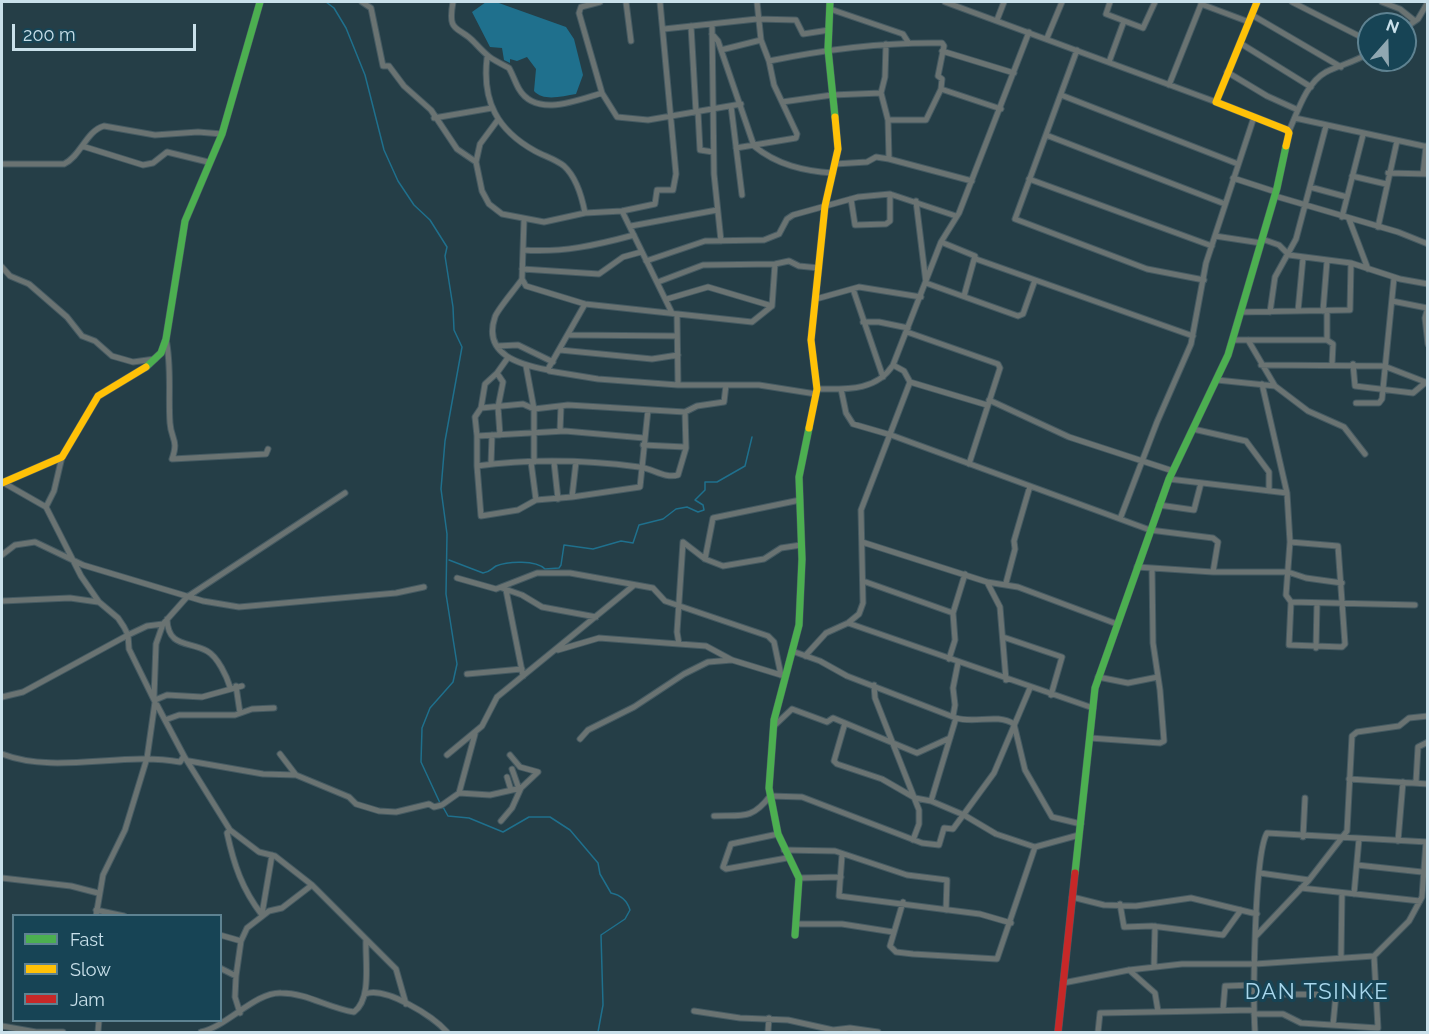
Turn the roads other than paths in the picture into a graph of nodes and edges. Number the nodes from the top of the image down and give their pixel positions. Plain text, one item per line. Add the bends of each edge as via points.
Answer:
1 (260, 2) edge
2 (362, 2) edge
3 (453, 2) edge
4 (600, 2) edge
5 (626, 2) edge
6 (660, 2) edge
7 (757, 2) edge
8 (945, 2) edge
9 (1004, 2) edge
10 (1062, 2) edge
11 (1110, 2) edge
12 (1155, 2) edge
13 (1257, 2) edge
14 (1292, 2) edge
15 (1382, 2) edge
16 (1428, 2) edge
17 (1201, 3) edge
18 (830, 5) edge
19 (1404, 12) edge
20 (1417, 18) edge
21 (757, 19) junction
22 (1251, 19) junction
23 (997, 20) junction
24 (1124, 21) junction
25 (712, 24) junction
26 (691, 26) junction
27 (664, 29) junction
28 (829, 30) junction
29 (1029, 32) junction
30 (712, 34) junction
31 (1357, 35) edge
32 (1047, 38) junction
33 (761, 40) junction
34 (631, 41) dead end
35 (908, 42) junction
36 (1240, 43) junction
37 (886, 44) junction
38 (828, 49) junction
39 (721, 50) junction
40 (1077, 50) junction
41 (942, 51) junction
42 (487, 58) junction
43 (1357, 59) edge
44 (769, 61) junction
45 (1110, 62) junction
46 (1341, 67) junction
47 (1227, 72) junction
48 (1014, 73) junction
49 (1169, 85) junction
50 (1311, 87) junction
51 (941, 89) junction
52 (602, 93) junction
53 (881, 93) junction
54 (832, 95) junction
55 (1061, 95) junction
56 (782, 102) junction
57 (1216, 102) junction
58 (741, 104) junction
59 (731, 106) junction
60 (492, 108) junction
61 (1001, 109) junction
62 (711, 110) junction
63 (1298, 110) junction
64 (697, 112) junction
65 (670, 116) junction
66 (1254, 117) junction
67 (434, 118) junction
68 (1295, 118) junction
69 (888, 120) junction
70 (497, 121) junction
71 (1326, 126) junction
72 (1289, 131) junction
73 (222, 134) junction
74 (1046, 135) junction
75 (1363, 135) junction
76 (1397, 141) junction
77 (82, 146) junction
78 (754, 146) junction
79 (1427, 147) edge
80 (736, 148) junction
81 (713, 152) junction
82 (889, 159) junction
83 (208, 162) junction
84 (476, 162) junction
85 (2, 164) edge
86 (835, 164) junction
87 (1238, 164) junction
88 (833, 173) junction
89 (1388, 173) junction
90 (1425, 174) edge
91 (1352, 177) junction
92 (1233, 178) junction
93 (1029, 179) junction
94 (972, 181) junction
95 (1386, 184) junction
96 (1310, 187) junction
97 (890, 194) junction
98 (1275, 194) junction
99 (742, 195) dead end
100 (1347, 197) junction
101 (851, 199) junction
102 (916, 201) junction
103 (1225, 204) junction
104 (1305, 204) junction
105 (825, 206) junction
106 (717, 210) junction
107 (622, 211) junction
108 (585, 213) junction
109 (956, 216) junction
110 (1342, 217) junction
111 (1349, 219) junction
112 (524, 220) junction
113 (631, 226) junction
114 (1378, 227) junction
115 (634, 235) junction
116 (1215, 236) junction
117 (721, 241) junction
118 (1261, 241) junction
119 (941, 242) junction
120 (1428, 244) edge
121 (1212, 246) junction
122 (523, 250) junction
123 (641, 252) junction
124 (1289, 255) junction
125 (1303, 258) junction
126 (976, 259) junction
127 (646, 261) junction
128 (1327, 261) junction
129 (1351, 263) junction
130 (775, 264) junction
131 (2, 267) edge
132 (819, 268) junction
133 (522, 269) junction
134 (1368, 269) junction
135 (1428, 275) edge
136 (1394, 278) junction
137 (522, 279) junction
138 (1035, 280) junction
139 (1204, 280) junction
140 (658, 282) junction
141 (926, 283) junction
142 (1426, 284) edge
143 (854, 289) junction
144 (964, 296) junction
145 (921, 297) junction
146 (667, 299) junction
147 (816, 299) junction
148 (1392, 301) junction
149 (585, 304) junction
150 (772, 306) junction
151 (1427, 307) edge
152 (1298, 311) junction
153 (1325, 311) junction
154 (1242, 312) junction
155 (1270, 312) junction
156 (674, 313) junction
157 (863, 322) junction
158 (907, 330) junction
159 (570, 335) junction
160 (677, 336) junction
161 (1193, 336) junction
162 (166, 339) junction
163 (1233, 340) junction
164 (1248, 340) junction
165 (1327, 340) junction
166 (1428, 344) edge
167 (497, 346) junction
168 (560, 350) junction
169 (678, 355) junction
170 (157, 359) junction
171 (507, 359) junction
172 (553, 362) junction
173 (1353, 364) junction
174 (893, 365) junction
175 (1262, 365) junction
176 (1332, 365) junction
177 (526, 366) junction
178 (1384, 366) junction
179 (548, 370) junction
180 (497, 373) junction
181 (883, 377) junction
182 (1217, 380) junction
183 (910, 382) junction
184 (1426, 383) edge
185 (1262, 384) junction
186 (678, 385) junction
187 (726, 385) junction
188 (1275, 386) junction
189 (1382, 387) junction
190 (841, 389) junction
191 (817, 391) junction
192 (988, 402) junction
193 (1356, 403) dead end
194 (561, 406) junction
195 (498, 407) junction
196 (482, 408) junction
197 (534, 409) junction
198 (648, 411) junction
199 (685, 412) junction
200 (1193, 429) junction
201 (561, 431) junction
202 (533, 432) junction
203 (492, 435) junction
204 (500, 435) junction
205 (891, 435) junction
206 (477, 436) junction
207 (644, 442) junction
208 (685, 447) junction
209 (268, 449) dead end
210 (1365, 454) dead end
211 (62, 457) junction
212 (1143, 460) junction
213 (532, 462) junction
214 (554, 462) junction
215 (576, 462) junction
216 (491, 464) junction
217 (969, 464) junction
218 (477, 466) junction
219 (641, 467) junction
220 (1173, 471) junction
221 (1169, 479) junction
222 (3, 483) edge
223 (1201, 483) junction
224 (1030, 486) junction
225 (1269, 491) junction
226 (345, 493) dead end
227 (1287, 493) junction
228 (572, 497) junction
229 (558, 499) junction
230 (536, 500) junction
231 (800, 500) junction
232 (1159, 505) junction
233 (46, 507) junction
234 (1120, 519) junction
235 (1150, 530) junction
236 (862, 542) junction
237 (1290, 542) junction
238 (801, 545) junction
239 (2, 555) edge
240 (705, 559) junction
241 (72, 560) junction
242 (1137, 567) junction
243 (1152, 568) junction
244 (1213, 572) junction
245 (1288, 572) junction
246 (965, 574) junction
247 (457, 578) dead end
248 (863, 580) junction
249 (987, 582) junction
250 (1006, 583) junction
251 (1342, 583) junction
252 (633, 586) junction
253 (424, 587) dead end
254 (504, 589) junction
255 (187, 597) junction
256 (2, 601) edge
257 (99, 602) junction
258 (1291, 602) junction
259 (1317, 603) junction
260 (1343, 603) junction
261 (678, 605) junction
262 (1415, 605) dead end
263 (953, 613) junction
264 (596, 617) junction
265 (165, 622) junction
266 (848, 623) junction
267 (1117, 624) junction
268 (128, 635) junction
269 (1002, 638) junction
270 (679, 644) junction
271 (1316, 648) junction
272 (554, 651) junction
273 (792, 651) junction
274 (805, 656) junction
275 (949, 659) junction
276 (732, 660) junction
277 (958, 663) junction
278 (522, 669) junction
279 (467, 674) dead end
280 (523, 676) junction
281 (783, 676) junction
282 (1098, 677) junction
283 (1158, 677) junction
284 (1006, 680) junction
285 (874, 685) junction
286 (236, 686) junction
287 (1030, 688) junction
288 (1051, 695) junction
289 (2, 696) edge
290 (155, 700) junction
291 (274, 708) dead end
292 (1093, 708) junction
293 (240, 713) junction
294 (1428, 716) edge
295 (954, 717) junction
296 (165, 720) junction
297 (845, 723) junction
298 (1014, 724) junction
299 (774, 726) junction
300 (476, 732) junction
301 (950, 738) junction
302 (1090, 738) junction
303 (580, 739) dead end
304 (1428, 742) edge
305 (894, 744) junction
306 (2, 754) edge
307 (280, 754) dead end
308 (510, 754) dead end
309 (447, 755) dead end
310 (184, 756) junction
311 (147, 758) junction
312 (189, 761) junction
313 (512, 769) dead end
314 (296, 775) junction
315 (507, 777) dead end
316 (1349, 779) junction
317 (1403, 782) junction
318 (1416, 782) junction
319 (1428, 784) edge
320 (520, 788) junction
321 (511, 790) junction
322 (459, 793) junction
323 (770, 796) junction
324 (915, 798) junction
325 (1305, 798) dead end
326 (931, 801) junction
327 (964, 815) junction
328 (714, 816) dead end
329 (501, 820) dead end
330 (1081, 824) junction
331 (230, 831) junction
332 (778, 834) junction
333 (1079, 835) junction
334 (1303, 837) junction
335 (1342, 839) junction
336 (1359, 839) junction
337 (913, 840) junction
338 (1398, 841) junction
339 (1427, 842) edge
340 (1035, 847) junction
341 (786, 854) junction
342 (272, 855) junction
343 (842, 855) junction
344 (1357, 865) junction
345 (2, 870) edge
346 (1422, 872) junction
347 (1260, 873) junction
348 (841, 877) junction
349 (3, 878) edge
350 (799, 878) junction
351 (1309, 880) junction
352 (312, 885) junction
353 (1426, 887) edge
354 (1301, 888) junction
355 (98, 893) junction
356 (1342, 893) junction
357 (1354, 894) junction
358 (1073, 895) junction
359 (1420, 901) junction
360 (903, 902) junction
361 (1120, 904) junction
362 (946, 910) junction
363 (1241, 910) junction
364 (96, 913) edge
365 (1257, 914) junction
366 (262, 915) junction
367 (1011, 923) junction
368 (796, 924) junction
369 (1155, 926) junction
370 (893, 932) junction
371 (795, 935) dead end
372 (222, 936) edge
373 (1256, 936) junction
374 (366, 940) junction
375 (241, 941) junction
376 (1374, 956) junction
377 (1341, 957) junction
378 (1255, 964) junction
379 (1154, 967) junction
380 (222, 969) edge
381 (1130, 970) junction
382 (236, 976) junction
383 (1063, 983) junction
384 (1254, 985) junction
385 (365, 992) junction
386 (1253, 994) junction
387 (1336, 994) junction
388 (1377, 995) junction
389 (406, 1004) junction
390 (1223, 1010) junction
391 (694, 1011) dead end
392 (1158, 1011) junction
393 (1254, 1012) junction
394 (240, 1013) junction
395 (769, 1018) junction
396 (222, 1022) edge
397 (222, 1022) edge
398 (1333, 1025) junction
399 (2, 1026) edge
400 (1356, 1030) edge
401 (828, 1031) edge
402 (63, 1032) edge
403 (201, 1032) edge
404 (447, 1032) edge
405 (768, 1032) edge
406 (878, 1032) edge
407 (1058, 1032) edge
408 (1098, 1032) edge
409 (1256, 1032) edge

1 - 73 street
2 - 67 street via 371,8 383,66 390,66
3 - 42 street via 453,24
4 - 52 street via 581,7 579,13
5 - 34 street
6 - 27 street
7 - 21 street
8 - 23 street
9 - 23 street
10 - 32 street
11 - 24 street via 1106,14
12 - 24 street via 1144,28
13 - 22 street
14 - 31 street
15 - 19 street
16 - 20 street
17 - 22 street
17 - 49 street
18 - 28 street
18 - 35 street via 903,34
21 - 25 street
21 - 28 street via 796,21 802,34
21 - 33 street
22 - 36 street
22 - 46 street
23 - 29 street
24 - 45 street
25 - 26 street
25 - 30 street
26 - 27 street
26 - 64 street
27 - 65 street
28 - 38 street
29 - 32 street
29 - 48 street
30 - 39 street
30 - 62 street
32 - 40 street
33 - 39 street
33 - 44 street
35 - 37 street
35 - 41 street via 942,43
36 - 47 street
36 - 50 street
37 - 38 street
37 - 53 street
38 - 44 street
38 - 54 street
39 - 58 street
40 - 45 street
40 - 55 street
41 - 48 street
41 - 51 street via 938,76 942,79
42 - 52 street via 509,68 519,91 541,105
42 - 60 street via 486,79
43 - 46 street
44 - 56 street
45 - 49 street
46 - 50 street via 1327,72
47 - 57 street
47 - 63 street
48 - 61 street
49 - 57 street
50 - 63 street
51 - 61 street
51 - 69 street via 926,120
52 - 65 street via 617,117 642,120
53 - 54 street
53 - 69 street
54 - 56 street
54 - 86 street via 838,149
55 - 74 street
55 - 87 street
56 - 78 street via 797,136
57 - 66 street
58 - 59 street
58 - 78 street
59 - 62 street
59 - 80 street
60 - 67 street
60 - 70 street
61 - 94 street
62 - 64 street
62 - 81 street
63 - 68 street
64 - 65 street
64 - 81 street via 700,150
65 - 107 street via 676,174 673,190 657,190 654,204
66 - 72 street
66 - 87 street
67 - 84 street via 457,149
68 - 71 street
68 - 72 street
69 - 82 street
70 - 84 street via 480,144
70 - 108 street via 527,147 565,167 580,191
71 - 75 street
71 - 96 street
72 - 98 street
73 - 77 street via 155,135 104,126
73 - 83 street
74 - 93 street
74 - 103 street
75 - 76 street
75 - 91 street
76 - 79 street
76 - 89 street
77 - 83 street via 143,165 153,163 167,152
77 - 85 street via 64,164
78 - 80 street
78 - 88 street via 781,162
79 - 90 street
80 - 99 street
81 - 106 street
82 - 86 street via 876,157 867,162
82 - 94 street
83 - 162 street via 185,221
84 - 112 street via 477,176 489,204 502,214
86 - 88 street
87 - 92 street
88 - 105 street
89 - 90 street
89 - 95 street
91 - 95 street
91 - 100 street
92 - 98 street
92 - 103 street
93 - 121 street
93 - 139 street via 1014,216 1017,221 1147,269
94 - 109 street
95 - 114 street
96 - 100 street
96 - 104 street
97 - 101 street
97 - 101 street via 890,221 886,224 855,225
97 - 102 street
98 - 104 street
98 - 118 street
100 - 110 street
101 - 105 street
102 - 109 street
102 - 141 street
103 - 116 street
104 - 110 street
104 - 124 street
105 - 117 street via 786,219 775,237
105 - 132 street
106 - 113 street
106 - 117 street
107 - 108 street
107 - 113 street
108 - 112 street via 544,222
109 - 119 street
110 - 111 street
111 - 114 street
111 - 134 street
112 - 122 street
113 - 115 street
114 - 120 street
115 - 122 street via 561,250
115 - 123 street
116 - 118 street
116 - 121 street
117 - 127 street via 705,241
118 - 124 street via 1278,245
118 - 154 street
119 - 126 street via 972,253
119 - 141 street
121 - 139 street
122 - 133 street
123 - 127 street
123 - 133 street via 623,257 599,274
124 - 125 street
124 - 155 street via 1275,277
125 - 128 street
125 - 152 street
126 - 138 street
126 - 144 street
127 - 140 street
128 - 129 street
128 - 153 street
129 - 134 street
129 - 153 street via 1351,308
130 - 132 street via 789,261
130 - 140 street via 703,265
130 - 150 street
131 - 170 street via 10,276 29,284 67,316 82,336 95,341 112,356 133,362
132 - 147 street
133 - 137 street
134 - 136 street
135 - 142 street
136 - 142 street
136 - 148 street
137 - 149 street via 534,290
137 - 167 street via 495,316
138 - 144 street via 1023,314 1018,316
138 - 161 street
139 - 161 street
140 - 146 street
141 - 144 street
141 - 145 street
143 - 145 street via 868,287
143 - 147 street
143 - 157 street
145 - 158 street
146 - 150 street via 708,287
146 - 156 street
147 - 191 street via 811,340
148 - 151 street
148 - 178 street
149 - 156 street
149 - 159 street
150 - 156 street via 752,322
151 - 166 street
152 - 153 street
152 - 155 street
153 - 165 street
154 - 155 street
154 - 163 street
156 - 160 street
157 - 158 street
157 - 181 street
158 - 174 street
158 - 192 street via 998,364 1000,372
159 - 160 street
159 - 168 street
160 - 169 street
161 - 212 street
162 - 170 street
162 - 209 street via 171,361 170,426 176,439 172,459 266,454
163 - 164 street
163 - 182 street
164 - 165 street
164 - 175 street
165 - 176 street via 1333,344
167 - 171 street
167 - 172 street via 518,345
168 - 169 street via 652,359
168 - 172 street
169 - 186 street
170 - 211 street via 98,396
171 - 177 street
171 - 180 street
172 - 179 street
173 - 176 street
173 - 178 street
173 - 189 street via 1354,385
174 - 181 street
174 - 183 street via 904,371
175 - 176 street
175 - 188 street
177 - 179 street
177 - 197 street
178 - 184 street
178 - 189 street
179 - 186 street via 598,379
180 - 195 street via 502,381
180 - 196 street via 485,384
181 - 190 street via 857,389
182 - 185 street
182 - 200 street
183 - 192 street
183 - 205 street
184 - 189 street via 1413,393
185 - 188 street
185 - 227 street
186 - 187 street
187 - 191 street
187 - 199 street via 724,402
188 - 210 street via 1308,411 1344,427
189 - 193 street via 1379,403
190 - 191 street
190 - 205 street via 849,421
191 - 231 street via 800,470
192 - 212 street via 1069,437
192 - 217 street
194 - 197 street
194 - 198 street
194 - 201 street
195 - 196 street
195 - 197 street via 523,404
195 - 204 street
196 - 206 street via 475,417
197 - 202 street
198 - 199 street
198 - 207 street
199 - 208 street
200 - 220 street
200 - 225 street via 1246,441 1269,472
201 - 202 street
201 - 207 street
202 - 204 street
202 - 213 street
203 - 204 street
203 - 206 street
203 - 216 street
205 - 217 street
205 - 236 street via 861,510
206 - 218 street
207 - 208 street
207 - 219 street
208 - 219 street via 678,475
211 - 222 street
211 - 233 street
212 - 220 street
212 - 234 street
213 - 214 street
213 - 216 street
213 - 230 street
214 - 215 street
214 - 229 street
215 - 219 street
215 - 228 street
216 - 218 street
217 - 224 street
218 - 230 street via 481,516 518,510
219 - 228 street via 640,487
220 - 221 street
221 - 223 street
221 - 232 street
222 - 233 street
223 - 225 street
223 - 232 street via 1194,510
224 - 234 street
224 - 250 street
225 - 227 street
226 - 255 street
227 - 237 street
228 - 229 street
229 - 230 street
231 - 238 street
231 - 240 street via 713,518
232 - 235 street
233 - 241 street
234 - 235 street
235 - 242 street
235 - 244 street via 1216,540
236 - 246 street
236 - 248 street
237 - 245 street
237 - 251 street via 1336,545
238 - 240 street via 781,548 764,559 727,565
238 - 273 street via 799,625
239 - 241 street via 15,544 35,542
240 - 261 street via 682,543
241 - 255 street
241 - 257 street
242 - 243 street
242 - 267 street
243 - 244 street
243 - 283 street via 1153,643
244 - 245 street
245 - 251 street
245 - 258 street via 1286,595
246 - 249 street
246 - 263 street
247 - 254 street
248 - 263 street
248 - 266 street via 863,603 859,614
249 - 250 street
249 - 269 street via 1000,607
250 - 267 street
251 - 260 street
252 - 254 street via 545,571
252 - 261 street via 658,590 665,601
252 - 264 street
253 - 255 street via 239,607
254 - 264 street via 542,607
254 - 278 street
255 - 265 street
256 - 257 street via 70,598
257 - 268 street via 118,618
258 - 259 street
258 - 271 street via 1289,645
259 - 260 street
259 - 271 street
260 - 262 street
260 - 271 street via 1345,644 1339,648
261 - 270 street
261 - 281 street via 768,636 774,642
263 - 275 street via 955,640
264 - 272 street
265 - 268 street
265 - 286 street via 174,638 186,646 210,652
265 - 290 street via 156,644
266 - 274 street via 826,633
266 - 275 street
267 - 282 street
268 - 289 street via 38,685
268 - 290 street via 129,649
269 - 284 street
269 - 288 street via 1062,657
270 - 272 street via 599,638
270 - 276 street via 706,646
272 - 280 street
273 - 274 street
273 - 281 street
274 - 285 street
275 - 277 street
276 - 281 street
276 - 303 street via 708,662 684,674 588,730
277 - 284 street
277 - 295 street via 953,688
278 - 279 street
278 - 280 street
280 - 300 street via 497,697 485,723
281 - 299 street
282 - 283 street via 1128,683
282 - 292 street
283 - 302 street via 1162,743
284 - 287 street
285 - 295 street
285 - 305 street via 875,698
286 - 290 street via 202,697 167,695
286 - 293 street
287 - 288 street
287 - 298 street
288 - 292 street
290 - 296 street
290 - 311 street
291 - 293 street
292 - 302 street
293 - 296 street via 197,714
294 - 316 street via 1409,718 1399,726 1357,732 1350,740
295 - 298 street via 973,721 1000,717
295 - 301 street
296 - 310 street
297 - 299 street via 833,718 827,722 792,709
297 - 305 street
297 - 324 street via 835,763 882,779
298 - 327 street via 994,773
298 - 330 street via 1024,770 1052,817
299 - 323 street
300 - 309 street
300 - 322 street
301 - 305 street via 921,753
301 - 326 street
302 - 330 street
304 - 318 street via 1418,747
305 - 324 street
306 - 311 street via 19,760 64,762
307 - 314 street
308 - 320 street via 520,767 538,772
310 - 311 street via 180,762
310 - 312 street
311 - 355 street via 125,830 110,857
312 - 314 street via 264,774
312 - 331 street
313 - 320 street
314 - 322 street via 379,811 396,812 429,804 434,807
315 - 321 street
316 - 317 street
316 - 335 street via 1348,826
317 - 318 street
317 - 338 street
318 - 319 street
320 - 321 street
320 - 329 street via 512,808
321 - 322 street via 490,795
323 - 328 street via 751,815
323 - 332 street
323 - 337 street via 802,797
324 - 326 street
324 - 337 street via 920,818
325 - 334 street
326 - 327 street
327 - 337 street via 953,829 944,828 939,845
327 - 340 street via 996,834
330 - 333 street
331 - 342 street via 259,852
331 - 366 street via 227,833 236,870 248,897
332 - 341 street
332 - 341 street via 731,844 723,867
333 - 340 street
333 - 358 street
334 - 335 street
334 - 347 street via 1267,833
335 - 336 street
335 - 351 street
336 - 338 street
336 - 344 street
338 - 339 street
339 - 346 street
340 - 367 street
341 - 343 street via 835,851
341 - 350 street
342 - 352 street
342 - 366 street
343 - 348 street
343 - 362 street via 907,875 948,880
344 - 346 street
344 - 357 street
345 - 349 street
346 - 353 street
347 - 351 street
347 - 365 street
348 - 350 street
348 - 360 street via 839,896
349 - 355 street
350 - 368 street
351 - 354 street
352 - 366 street via 282,908
352 - 374 street
353 - 359 street
354 - 356 street
354 - 373 street
355 - 364 street
356 - 357 street
356 - 377 street
357 - 359 street
358 - 361 street via 1104,905
358 - 383 street
359 - 376 street via 1409,921
360 - 362 street
360 - 370 street
361 - 363 street via 1148,905 1191,898
361 - 369 street via 1124,927
362 - 367 street
363 - 365 street
363 - 369 street via 1223,935
365 - 373 street
366 - 375 street via 247,928
367 - 370 street via 999,957 993,961 896,952 890,946
368 - 370 street via 842,924
368 - 371 street
369 - 379 street
372 - 375 street
373 - 378 street
374 - 385 street
374 - 389 street via 396,969
375 - 382 street
376 - 377 street
376 - 388 street
377 - 378 street
378 - 379 street
378 - 384 street
379 - 381 street
380 - 382 street
381 - 383 street
381 - 392 street via 1155,993
382 - 394 street via 235,997
383 - 407 street
384 - 386 street
384 - 390 street via 1225,986
385 - 389 street via 384,993
385 - 394 street via 354,1012 315,998 279,992 262,997
386 - 387 street
386 - 393 street
387 - 388 street
387 - 398 street
388 - 400 street via 1378,1028
389 - 404 street
390 - 392 street
390 - 393 street
391 - 395 street
392 - 408 street via 1101,1013
393 - 398 street via 1283,1014 1301,1023
393 - 409 street
394 - 396 street
395 - 401 street via 797,1021
395 - 405 street
397 - 403 street
398 - 400 street
399 - 402 street
401 - 406 street

